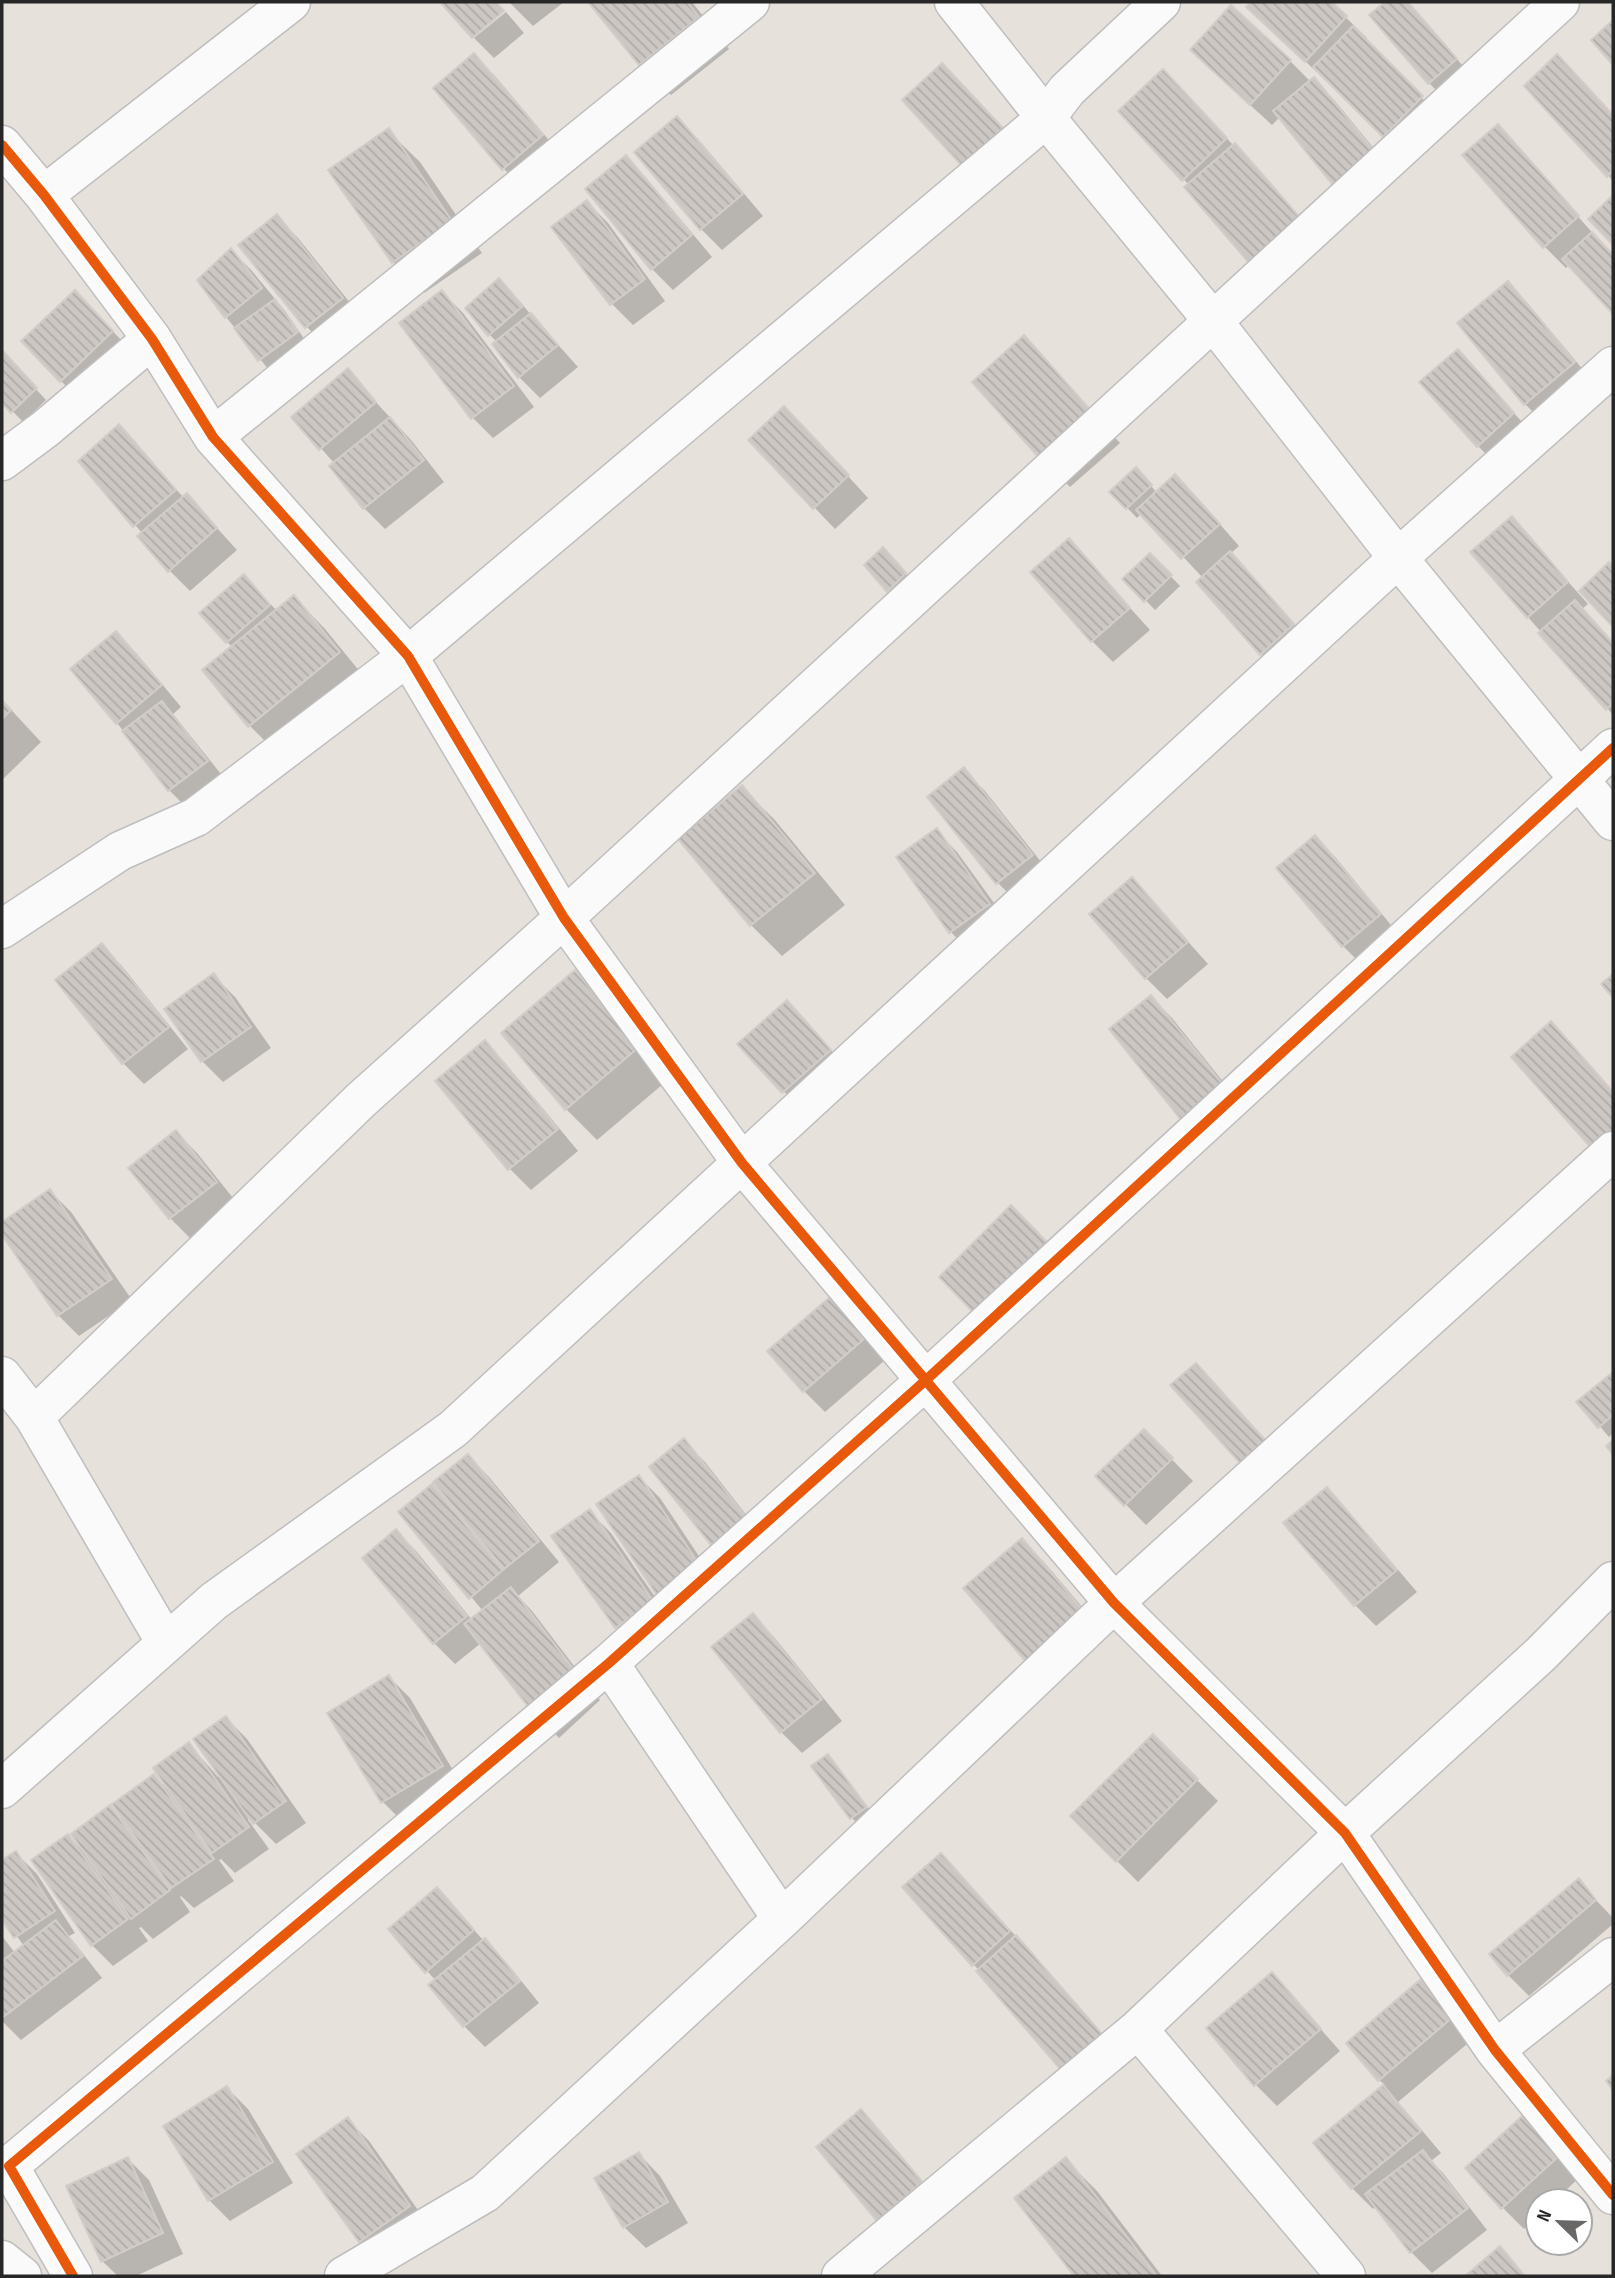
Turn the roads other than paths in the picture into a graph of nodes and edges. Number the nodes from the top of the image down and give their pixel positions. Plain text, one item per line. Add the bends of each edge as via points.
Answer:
1 (291, 2) edge
2 (750, 2) edge
3 (954, 2) edge
4 (1161, 2) edge
5 (1560, 2) edge
6 (1046, 118) junction
7 (2, 145) edge
8 (44, 195) junction
9 (1213, 321) junction
10 (152, 339) junction
11 (1613, 366) edge
12 (213, 438) junction
13 (2, 461) edge
14 (1398, 558) junction
15 (408, 656) junction
16 (1613, 748) edge
17 (1581, 780) junction
18 (1613, 821) edge
19 (564, 918) junction
20 (2, 929) edge
21 (1613, 1151) edge
22 (742, 1163) junction
23 (2, 1376) edge
24 (926, 1381) junction
25 (34, 1416) junction
26 (1613, 1581) edge
27 (1114, 1604) junction
28 (166, 1643) junction
29 (608, 1662) junction
30 (2, 1789) edge
31 (1345, 1833) junction
32 (782, 1919) junction
33 (1613, 1957) edge
34 (1138, 2029) junction
35 (1495, 2050) junction
36 (5, 2161) edge
37 (1613, 2195) edge
38 (2, 2260) edge
39 (877, 2263) edge
40 (61, 2272) edge
41 (22, 2276) edge
42 (344, 2276) edge
43 (841, 2276) edge
44 (1346, 2276) edge

1 - 8 street
2 - 12 street
3 - 6 street
4 - 6 street via 1067,90
5 - 9 street
6 - 9 street
6 - 15 street
7 - 8 street
8 - 10 street
9 - 14 street
9 - 19 street
10 - 12 street
10 - 13 street
11 - 14 street
12 - 15 street
14 - 17 street
14 - 22 street
15 - 19 street
15 - 20 street via 196,817 120,852
16 - 17 street
17 - 18 street
17 - 24 street
19 - 22 street
19 - 25 street via 361,1100
21 - 27 street
22 - 24 street
22 - 28 street via 453,1429 214,1601
23 - 25 street
24 - 27 street
24 - 29 street
25 - 28 street
26 - 31 street via 1541,1654
27 - 31 street
27 - 32 street
28 - 30 street
29 - 32 street
29 - 36 street
31 - 34 street
31 - 35 street
32 - 42 street via 485,2193
33 - 35 street
34 - 39 street
34 - 44 street
35 - 37 street
36 - 40 street
38 - 41 street
39 - 43 street

